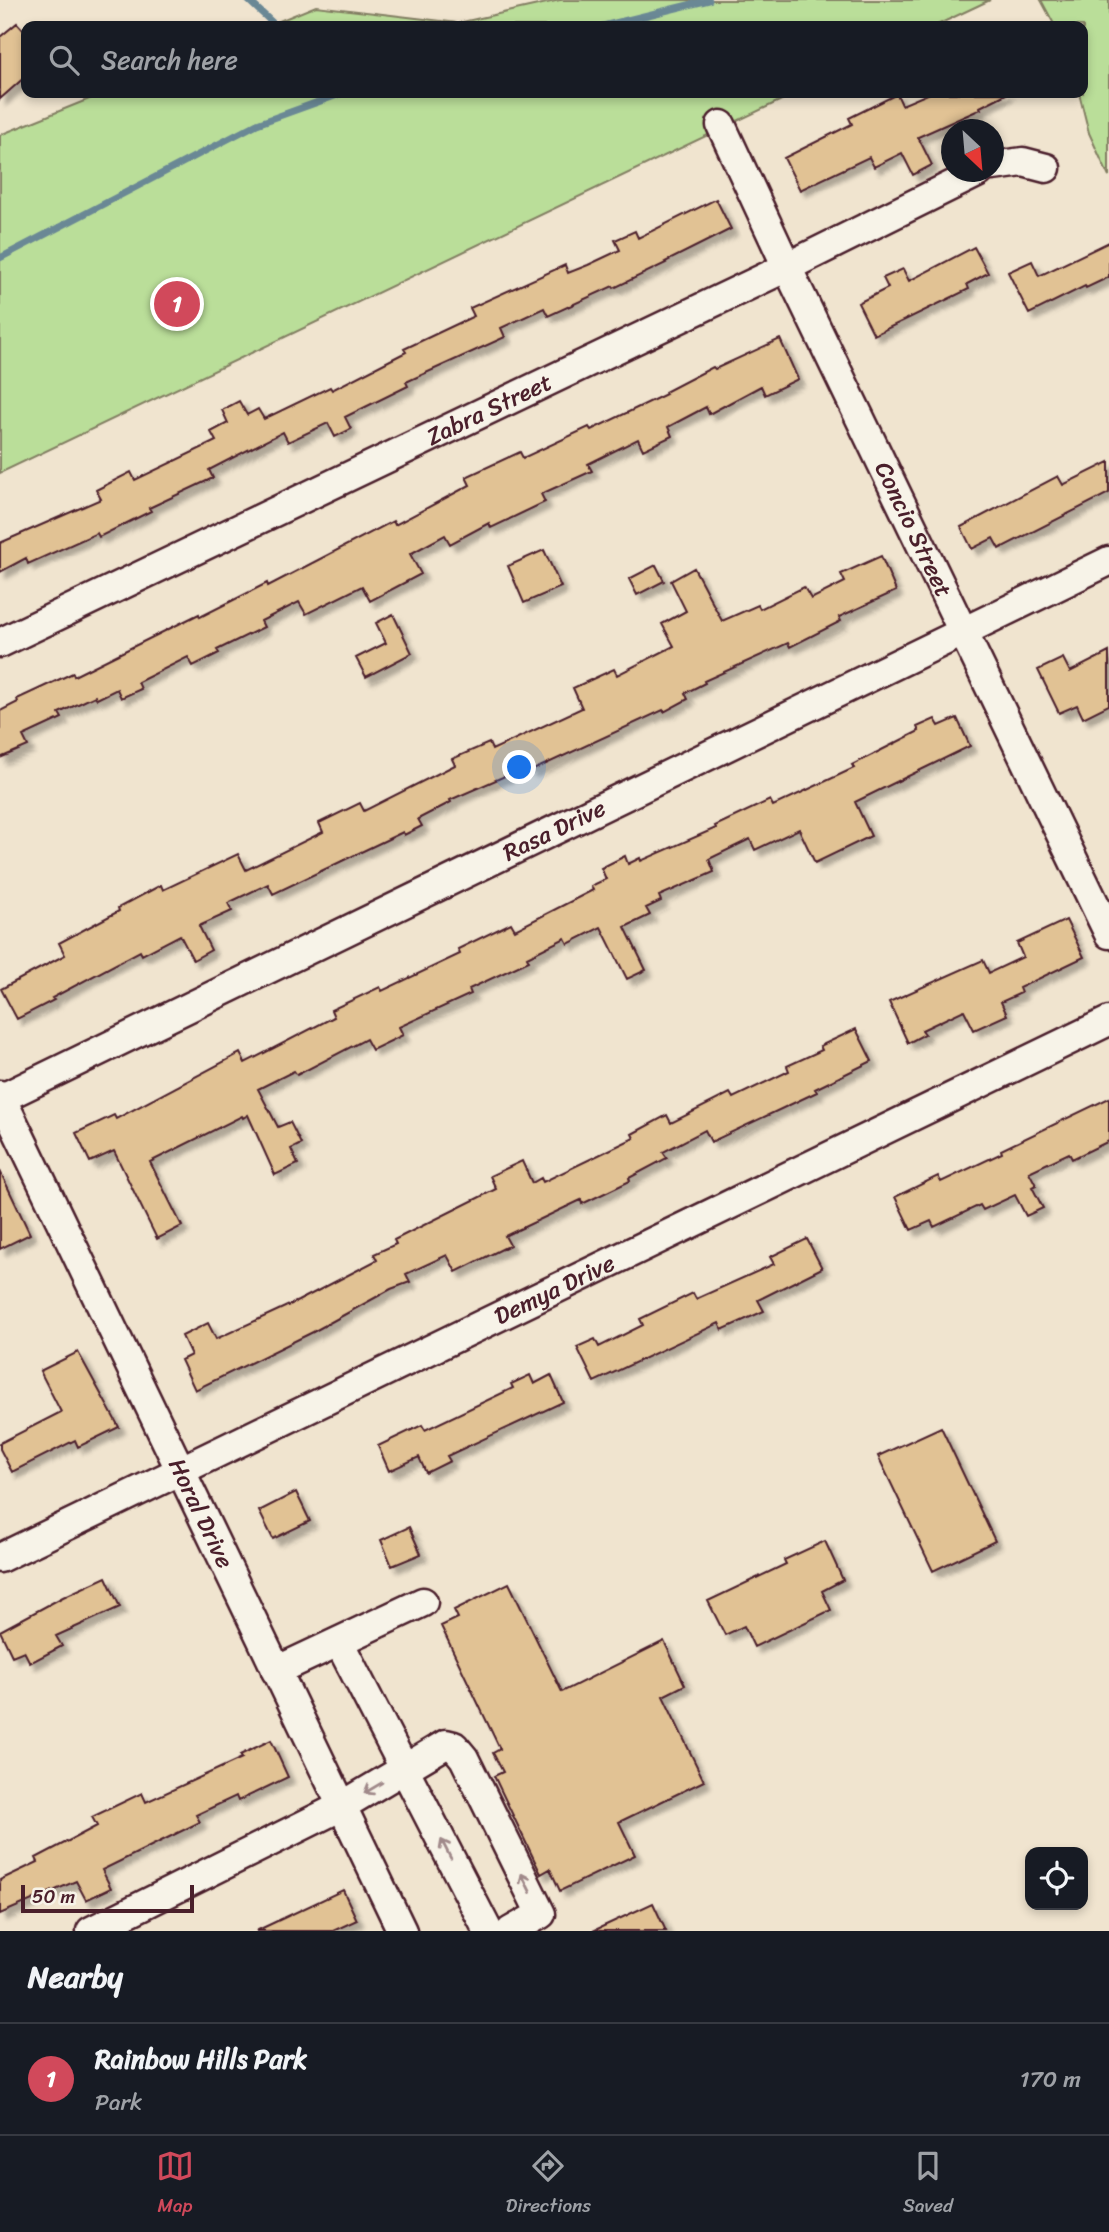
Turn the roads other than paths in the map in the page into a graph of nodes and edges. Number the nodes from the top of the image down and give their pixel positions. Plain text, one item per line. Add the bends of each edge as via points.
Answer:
1 (721, 125) dead end
2 (1004, 165) edge
3 (1046, 168) dead end
4 (959, 182) edge
5 (787, 267) junction
6 (1109, 561) edge
7 (963, 631) junction
8 (0, 643) edge
9 (1109, 934) edge
10 (1109, 1021) edge
11 (1, 1098) edge
12 (180, 1471) junction
13 (0, 1558) edge
14 (423, 1602) dead end
15 (339, 1642) junction
16 (276, 1671) junction
17 (404, 1769) junction
18 (342, 1806) junction
19 (91, 1931) edge
20 (402, 1931) edge
21 (488, 1931) edge
22 (511, 1931) edge

1 - 5 street, Concio Street
2 - 3 street via 1023,162
4 - 5 street, Zabra Street
5 - 7 street, Concio Street
5 - 8 street, Zabra Street
6 - 7 street, Rasa Drive
7 - 9 street, Concio Street
7 - 11 street, Rasa Drive
10 - 12 street, Demya Drive
11 - 12 street, Horal Drive
12 - 13 street, Demya Drive
12 - 16 street, Horal Drive
14 - 15 street
15 - 16 street
15 - 17 street
16 - 18 street, Horal Drive
17 -> 18 street
21 -> 17 street
22 -> 17 street via 541,1914 464,1758 446,1744
18 - 19 street
18 - 20 street, Horal Drive

